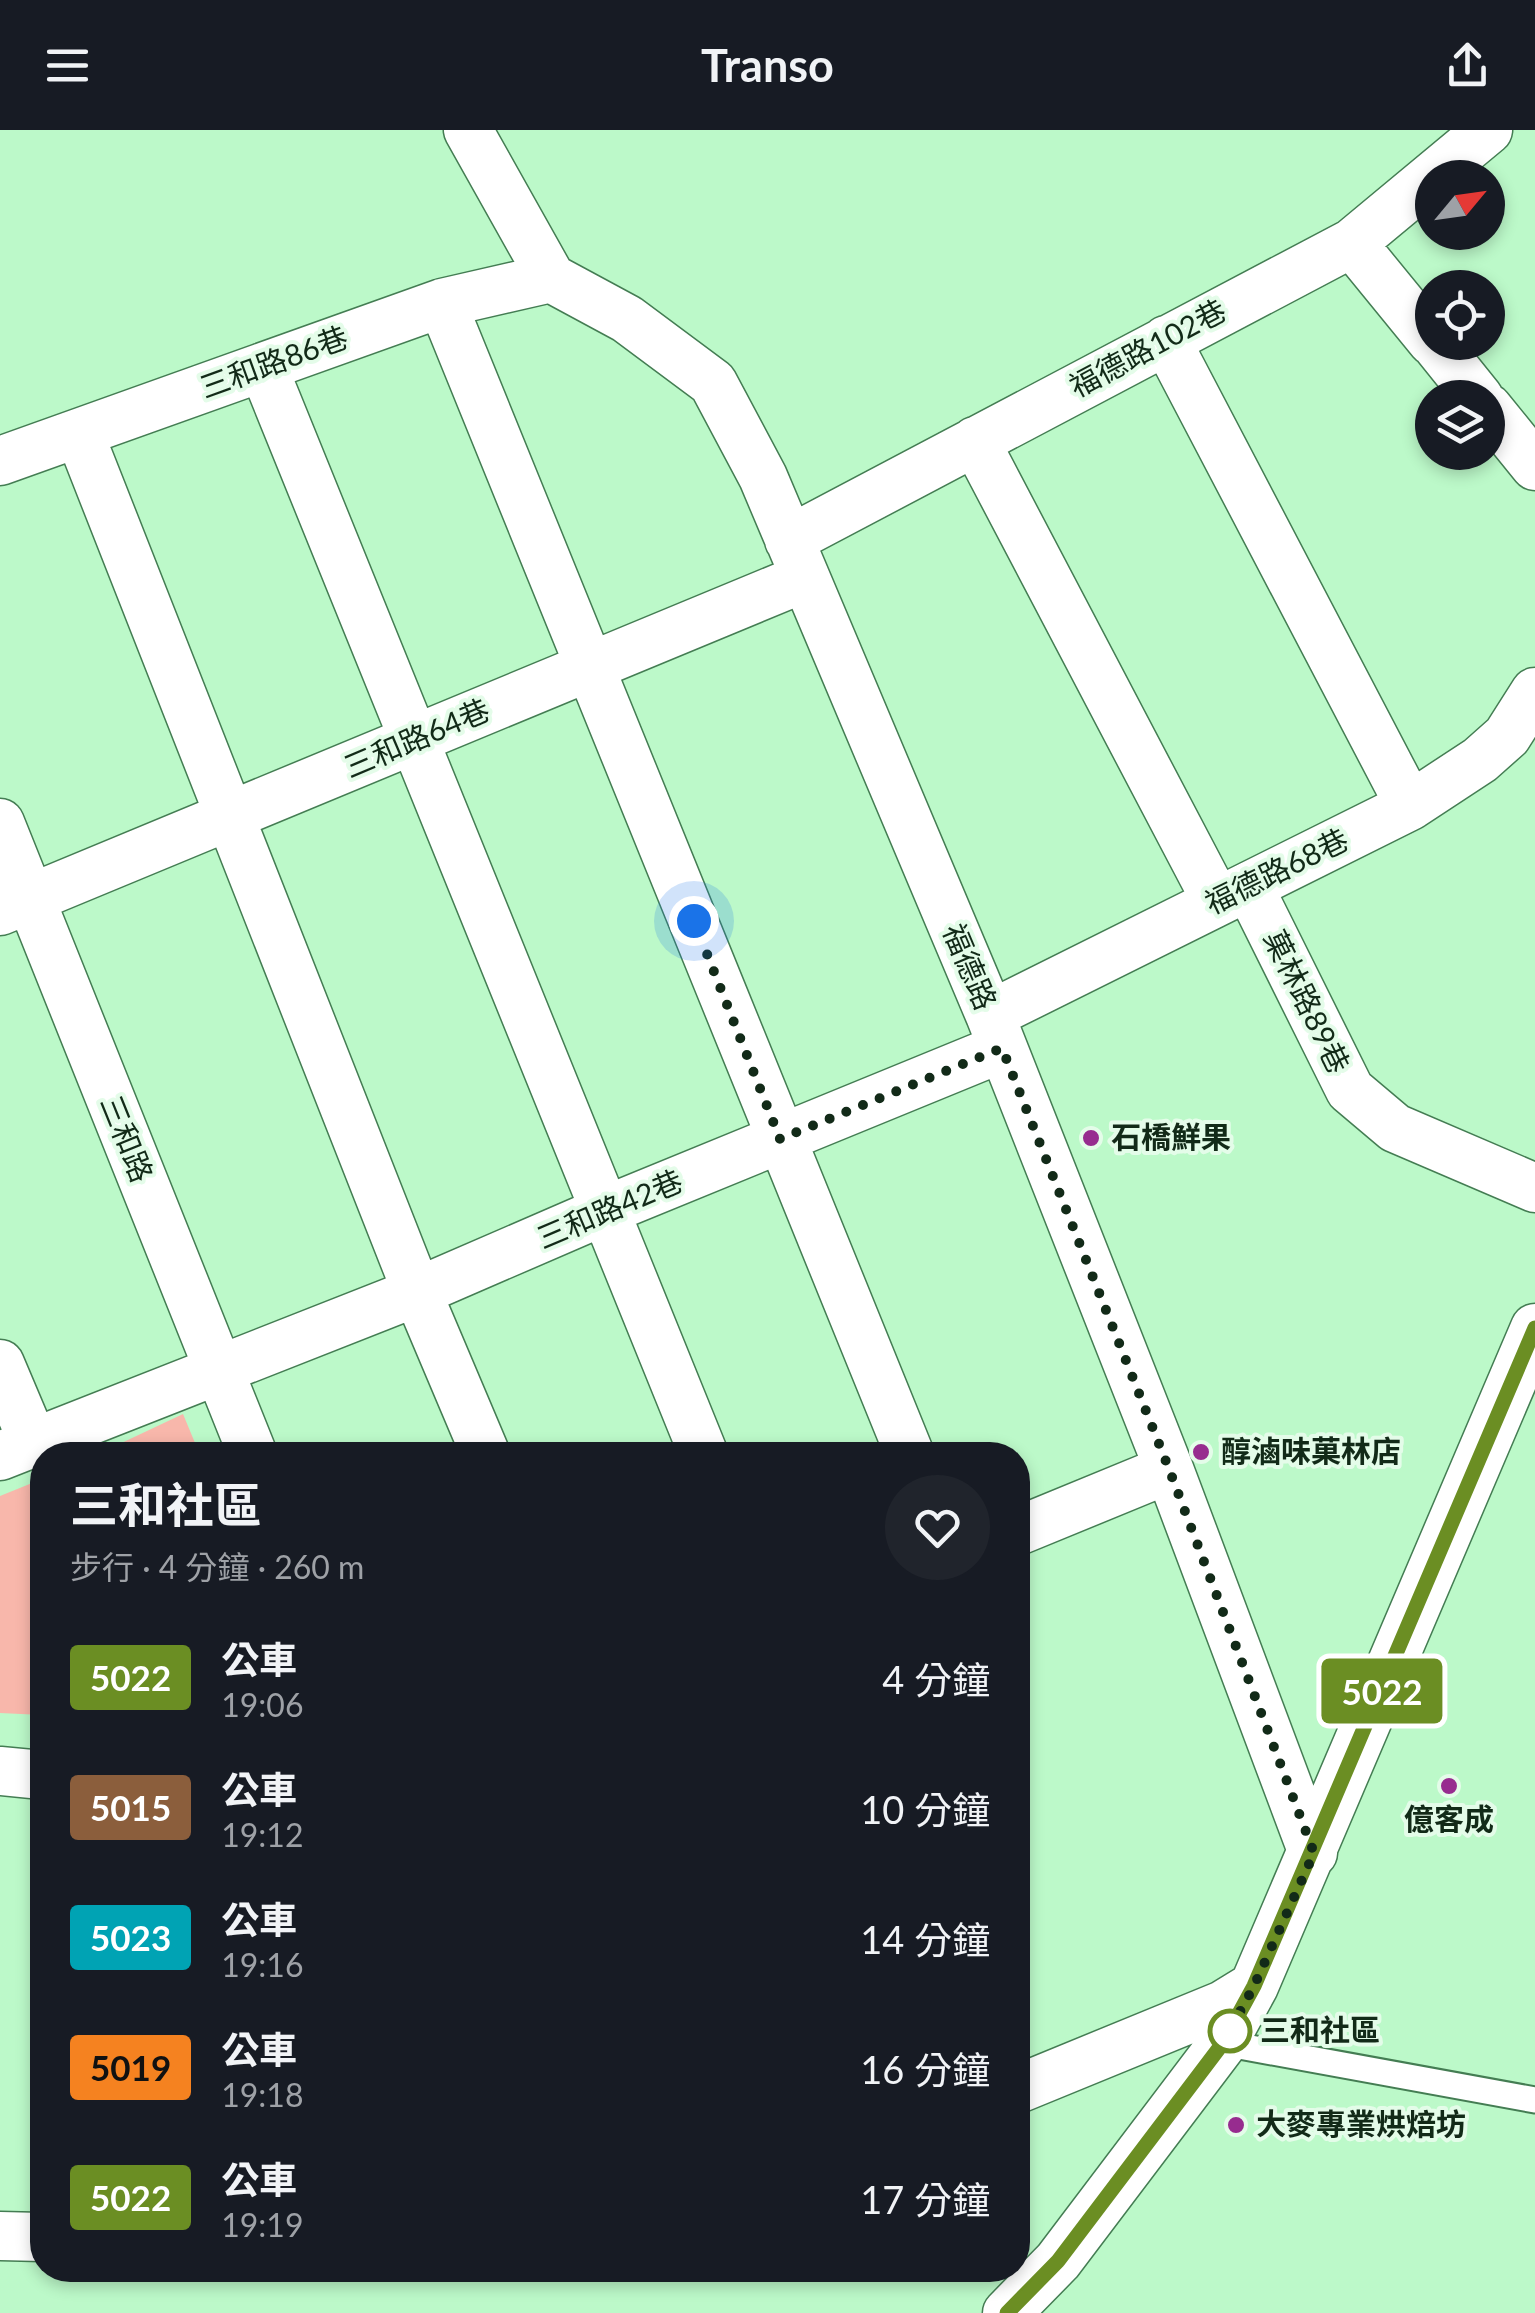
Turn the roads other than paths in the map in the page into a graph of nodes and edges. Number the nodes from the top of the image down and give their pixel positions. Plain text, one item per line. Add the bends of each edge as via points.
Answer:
1 (468, 130) edge
2 (1488, 130) edge
3 (1352, 243) junction
4 (551, 278) junction
5 (442, 302) junction
6 (1415, 320) edge
7 (1166, 340) junction
8 (1448, 360) edge
9 (263, 367) junction
10 (1464, 380) edge
11 (1505, 429) edge
12 (79, 433) junction
13 (974, 441) junction
14 (0, 462) edge
15 (1535, 466) edge
16 (797, 559) junction
17 (593, 666) junction
18 (1535, 692) edge
19 (412, 741) junction
20 (1410, 806) junction
21 (228, 817) junction
22 (0, 823) edge
23 (1233, 894) junction
24 (15, 905) edge
25 (996, 1031) junction
26 (780, 1139) junction
27 (1535, 1188) edge
28 (604, 1211) junction
29 (417, 1292) junction
30 (1535, 1328) edge
31 (0, 1364) edge
32 (218, 1369) junction
33 (34, 1442) edge
34 (248, 1442) edge
35 (480, 1442) edge
36 (699, 1442) edge
37 (905, 1442) edge
38 (16, 1449) edge
39 (1169, 1469) junction
40 (1030, 1526) edge
41 (0, 1771) edge
42 (30, 1774) edge
43 (1314, 1853) junction
44 (1254, 1986) junction
45 (1223, 2043) junction
46 (1030, 2084) edge
47 (1535, 2100) edge
48 (0, 2236) edge
49 (30, 2237) edge
50 (1038, 2260) edge
51 (1025, 2282) edge
52 (1007, 2313) edge

1 - 4 street
2 - 3 street, 福德路102巷
3 - 6 street
3 - 7 street, 福德路102巷
4 - 5 street, 三和路86巷
4 - 16 street, 福德路 via 628,319 712,382 763,476
5 - 9 street, 三和路86巷
5 - 17 street
7 - 13 street, 福德路102巷
7 - 20 street
8 - 10 street
9 - 12 street, 三和路86巷
9 - 19 street
11 - 15 street
12 - 14 street, 三和路86巷
12 - 21 street
13 - 16 street, 福德路102巷
13 - 23 street, 菓林路89巷
16 - 17 street, 三和路64巷
16 - 25 street, 福德路
17 - 19 street, 三和路64巷
17 - 26 street
18 - 20 street, 福德路68巷 via 1507,736
19 - 21 street, 三和路64巷
19 - 28 street
20 - 23 street, 福德路68巷
21 - 24 street, 三和路64巷
21 - 29 street
22 - 24 street, 三和路
23 - 25 street, 福德路68巷
23 - 27 street, 菓林路89巷 via 1350,1090 1395,1128
24 - 32 street, 三和路
25 - 26 street, 三和路42巷
25 - 39 street, 福德路
26 - 28 street, 三和路42巷
26 - 37 street
28 - 29 street, 三和路42巷
28 - 36 street
29 - 32 street, 三和路42巷
29 - 35 street
30 - 43 street
31 - 38 street
32 - 33 street, 三和路42巷
32 - 34 street, 三和路
39 - 40 street
39 - 43 street, 福德路
41 - 42 street
43 - 44 street
44 - 45 street
44 - 46 street
45 - 47 lane
45 - 50 street
48 - 49 street
51 - 52 street

